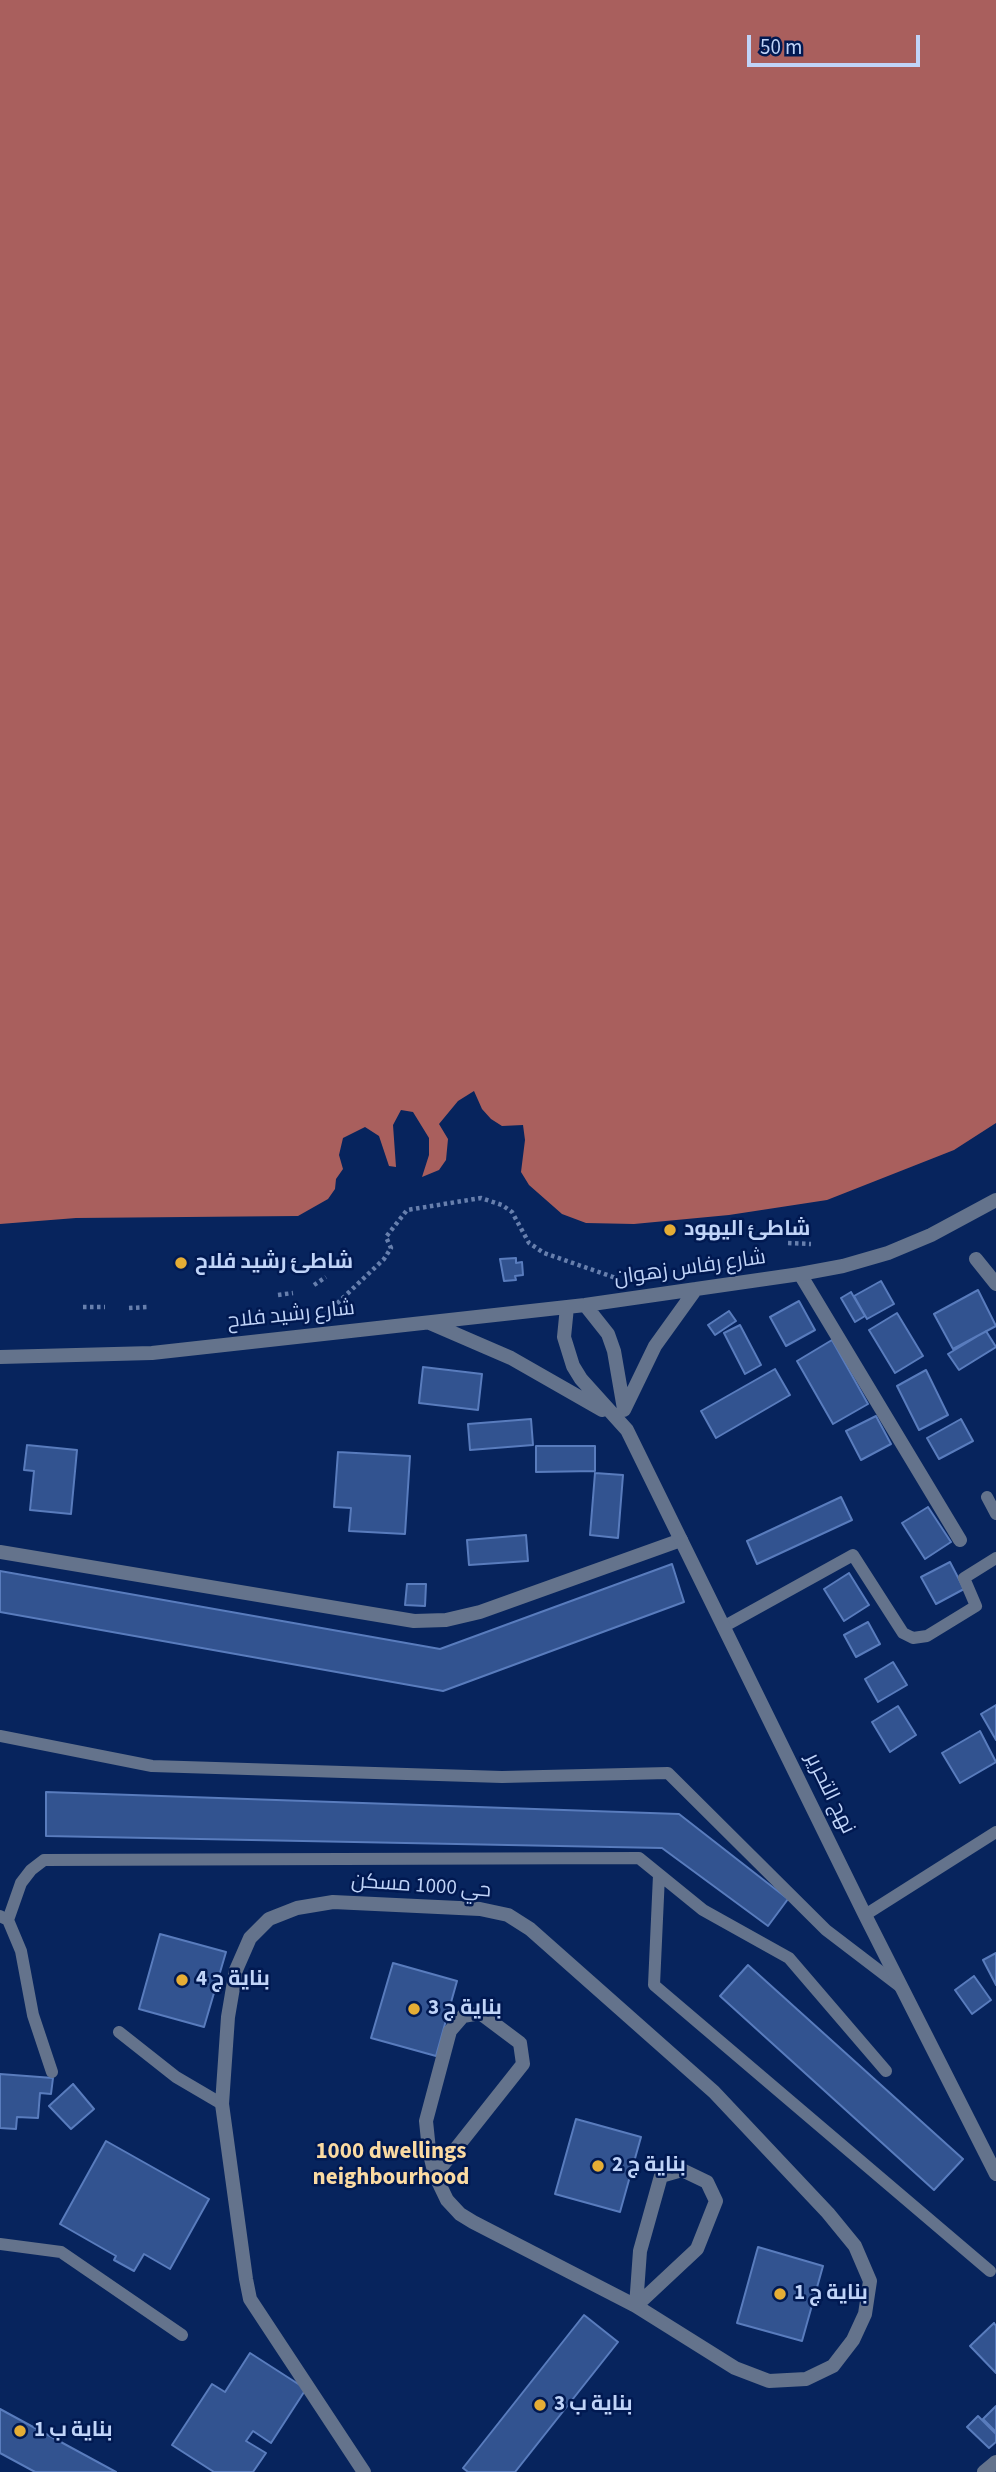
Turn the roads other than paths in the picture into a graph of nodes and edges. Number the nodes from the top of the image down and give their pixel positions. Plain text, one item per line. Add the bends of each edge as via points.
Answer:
1 (996, 1200) edge
2 (976, 1259) dead end
3 (800, 1274) junction
4 (996, 1283) edge
5 (696, 1289) junction
6 (585, 1305) junction
7 (567, 1307) junction
8 (429, 1322) junction
9 (0, 1357) edge
10 (620, 1414) junction
11 (987, 1497) dead end
12 (996, 1514) edge
13 (681, 1540) junction
14 (960, 1540) dead end
15 (0, 1552) edge
16 (996, 1558) edge
17 (723, 1627) junction
18 (0, 1736) edge
19 (996, 1832) edge
20 (659, 1874) junction
21 (864, 1915) junction
22 (4, 1918) edge
23 (902, 1988) junction
24 (119, 2032) dead end
25 (886, 2071) dead end
26 (52, 2072) dead end
27 (222, 2104) junction
28 (996, 2174) edge
29 (435, 2175) junction
30 (0, 2244) edge
31 (990, 2271) dead end
32 (636, 2306) junction
33 (182, 2335) dead end
34 (996, 2462) edge
35 (364, 2472) edge
36 (984, 2472) edge

1 - 3 street, شارع رفاس زهوان via 909,1245
2 - 4 street
3 - 5 street, شارع رفاس زهوان
3 - 14 street
5 - 6 street, شارع رفاس زهوان
5 - 10 street via 655,1346
6 - 7 street, شارع رشيد فلاح
6 - 10 street via 608,1334 614,1351
7 - 8 street, شارع رشيد فلاح
7 - 10 street, نهج التحرير via 564,1337 573,1366
8 - 9 street, شارع رشيد فلاح via 152,1353
8 - 10 street
10 - 13 street, نهج التحرير
11 - 12 lane
13 - 15 street via 480,1612 414,1621
13 - 17 street, نهج التحرير
16 - 17 lane via 964,1578 976,1606 927,1636 913,1638 903,1633 853,1555
17 - 21 street, نهج التحرير
18 - 23 lane via 152,1766 502,1777 668,1773 826,1930
19 - 21 lane
20 - 22 lane via 639,1858 44,1860 21,1883
20 - 25 lane via 703,1910 789,1958
20 - 31 lane via 654,1985
21 - 23 street, نهج التحرير
22 - 26 lane via 20,1951 33,2015
23 - 28 street, نهج التحرير
24 - 27 lane via 176,2077
27 - 32 street, حي 1000 مسكن via 236,1970 250,1938 269,1919 333,1902 480,1909 508,1915 556,1951 714,2092 828,2213 855,2246 870,2281 865,2314 853,2340 833,2365 806,2379 769,2381 734,2368
27 - 35 street, حي 1000 مسكن via 250,2299
29 - 29 street, حي 1000 مسكن via 523,2064 520,2043 480,2013 463,2017 450,2031 426,2122
29 - 32 street, حي 1000 مسكن via 460,2214
30 - 33 lane via 61,2252
32 - 32 street via 697,2249 716,2202 707,2182 682,2170 661,2176 640,2251
34 - 36 street

